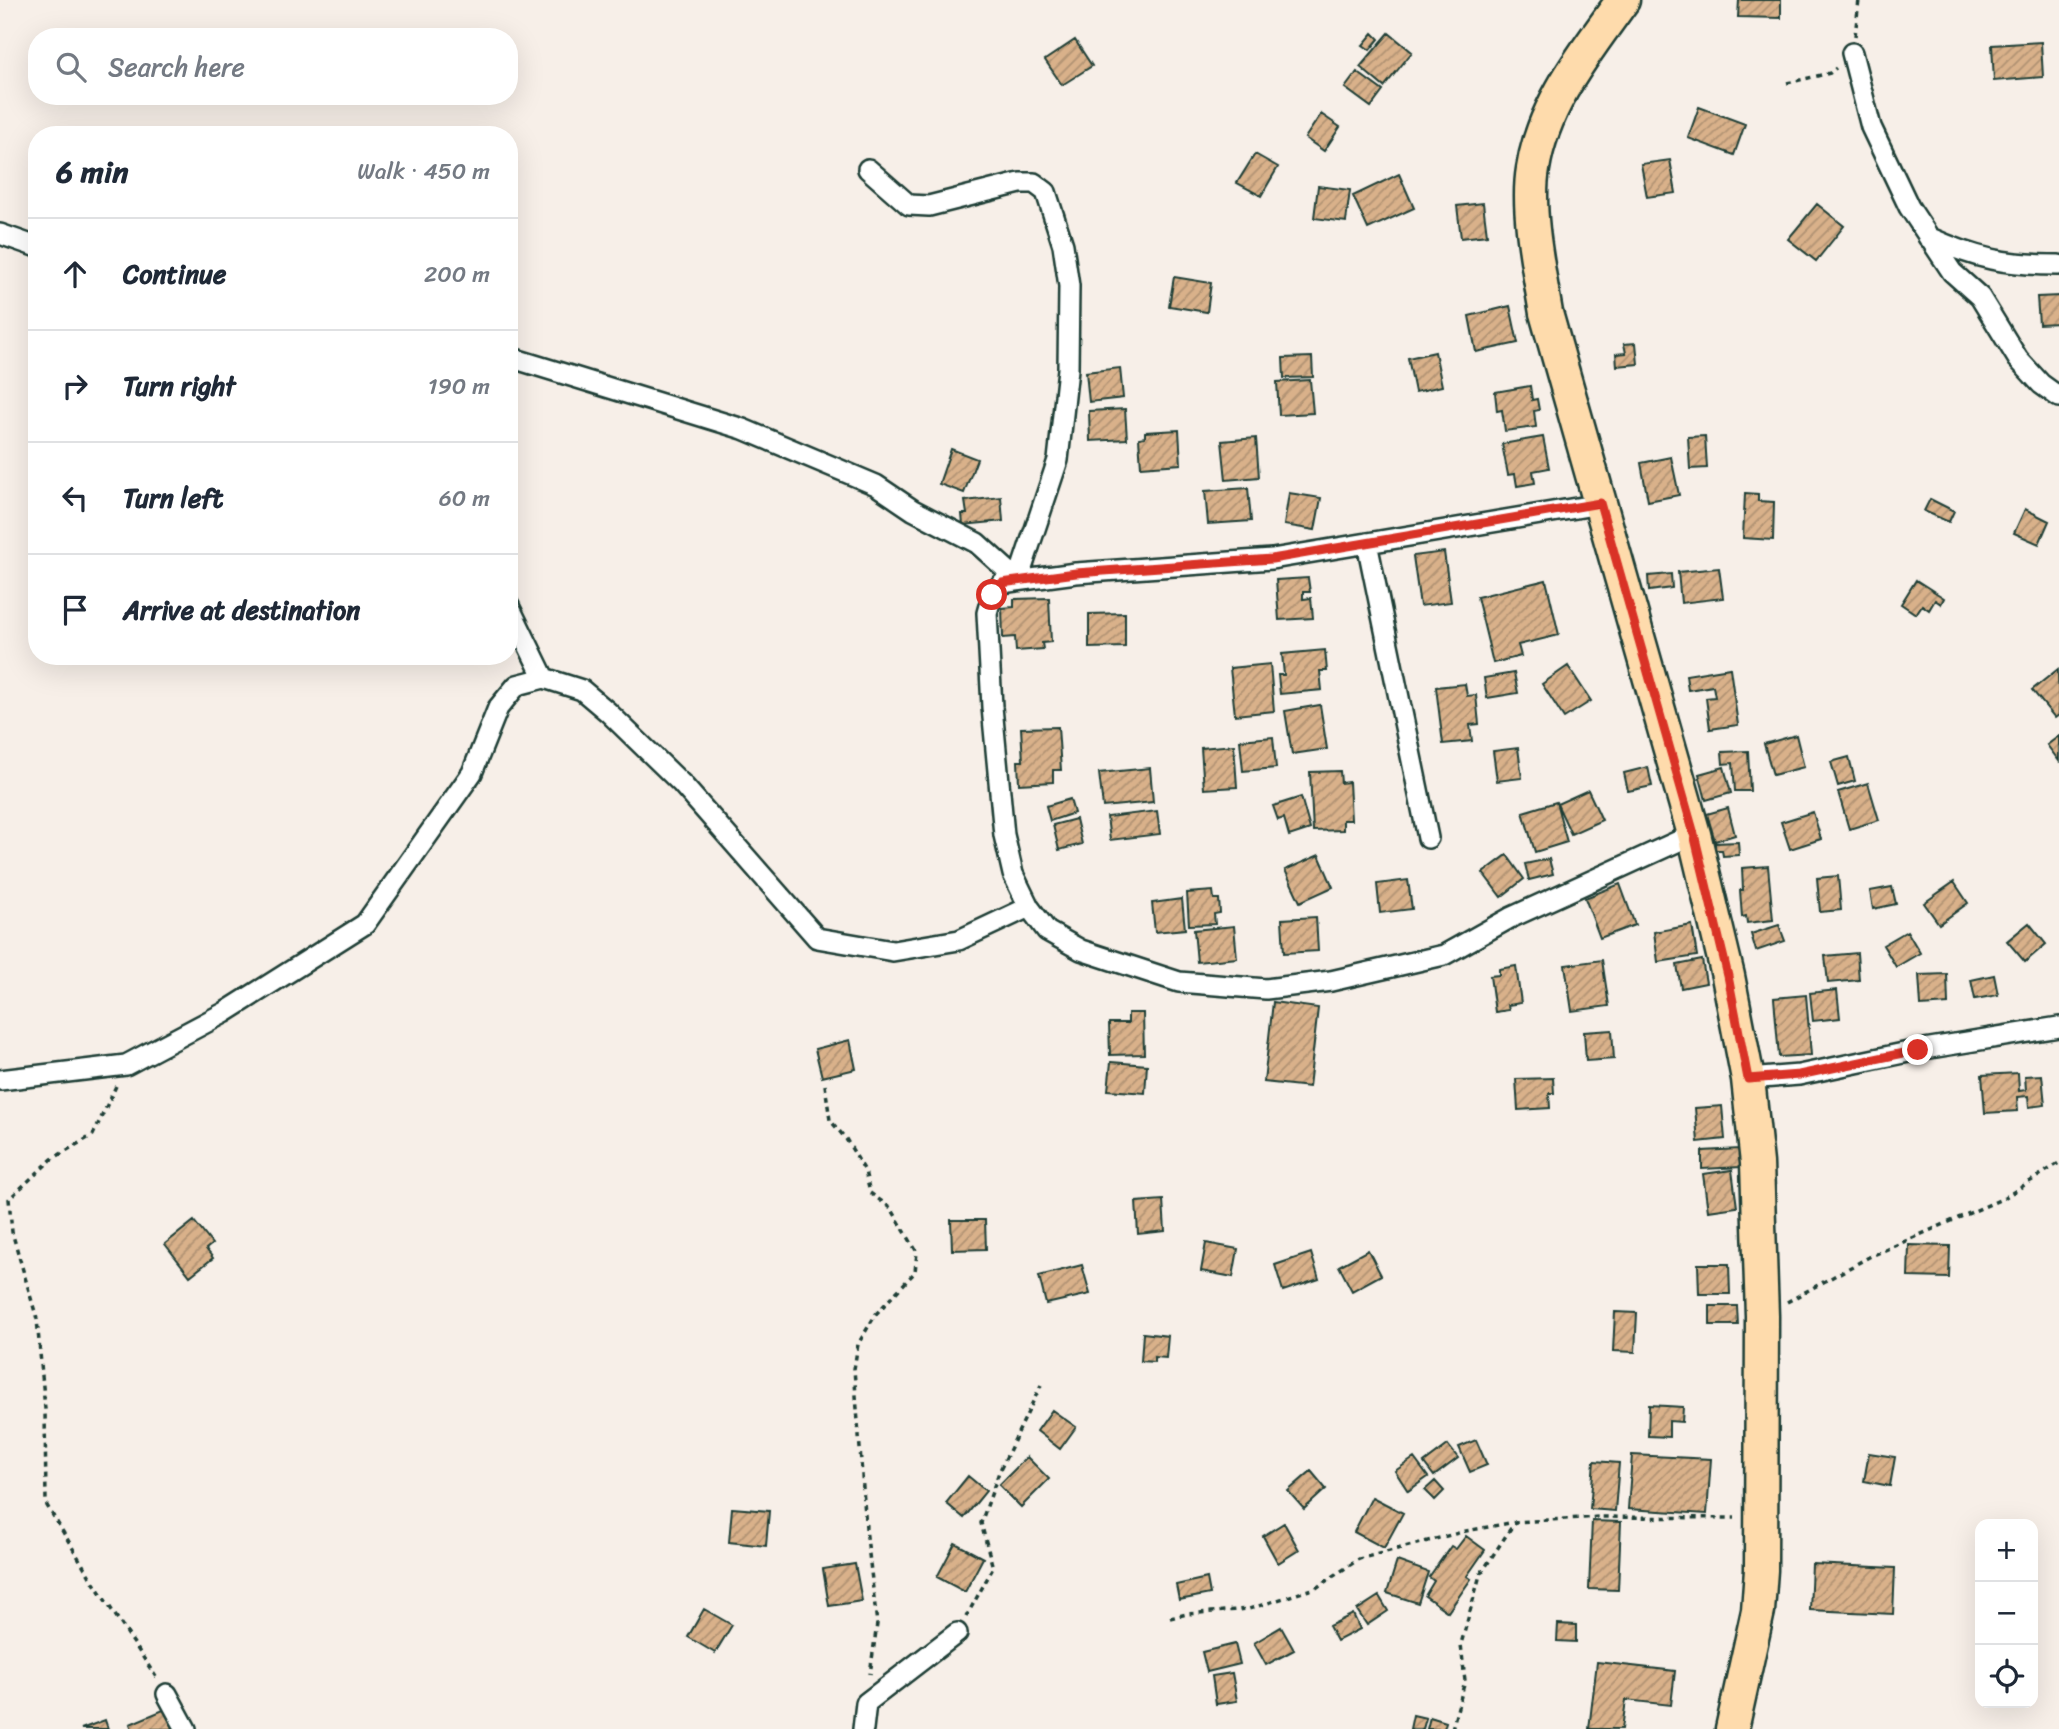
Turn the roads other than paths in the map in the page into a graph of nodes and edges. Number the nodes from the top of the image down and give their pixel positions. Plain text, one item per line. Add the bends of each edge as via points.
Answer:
1 (1623, 0) edge
2 (1852, 53) dead end
3 (868, 169) dead end
4 (0, 234) edge
5 (1928, 237) junction
6 (28, 244) edge
7 (2059, 265) edge
8 (518, 360) edge
9 (2059, 397) edge
10 (1600, 503) junction
11 (1367, 543) junction
12 (1018, 580) junction
13 (518, 625) edge
14 (544, 678) junction
15 (1694, 834) junction
16 (1427, 838) dead end
17 (1029, 907) junction
18 (2059, 1027) edge
19 (1748, 1079) junction
20 (0, 1080) edge
21 (957, 1633) road end
22 (167, 1694) road end
23 (186, 1729) edge
24 (863, 1729) edge
25 (1732, 1729) edge

1 - 10 main road via 1572,71 1544,127 1532,171 1533,226 1546,313
2 - 5 street via 1871,127
3 - 12 street via 909,205 929,206 1020,183 1034,183 1045,192 1063,245 1069,286 1068,369 1058,460
4 - 6 street
5 - 7 street via 1999,262
5 - 9 street via 1952,272 1980,297 2018,359
8 - 12 street via 743,429 876,485 977,543
10 - 11 street
10 - 15 main road
11 - 12 street via 1272,559
11 - 16 street
12 - 17 street via 996,589 987,613 1004,835 1013,874
13 - 14 street
14 - 17 street via 582,690 608,712 682,784 817,939 893,951 960,940
14 - 20 street via 517,685 498,708 472,773 365,924 224,1013 126,1065
15 - 17 street via 1510,918 1444,955 1331,981 1266,989 1179,982 1081,950 1047,931
15 - 19 main road
18 - 19 street via 1799,1075
19 - 25 main road via 1757,1163 1762,1316 1761,1570 1758,1611
21 - 24 street via 866,1703
22 - 23 street

